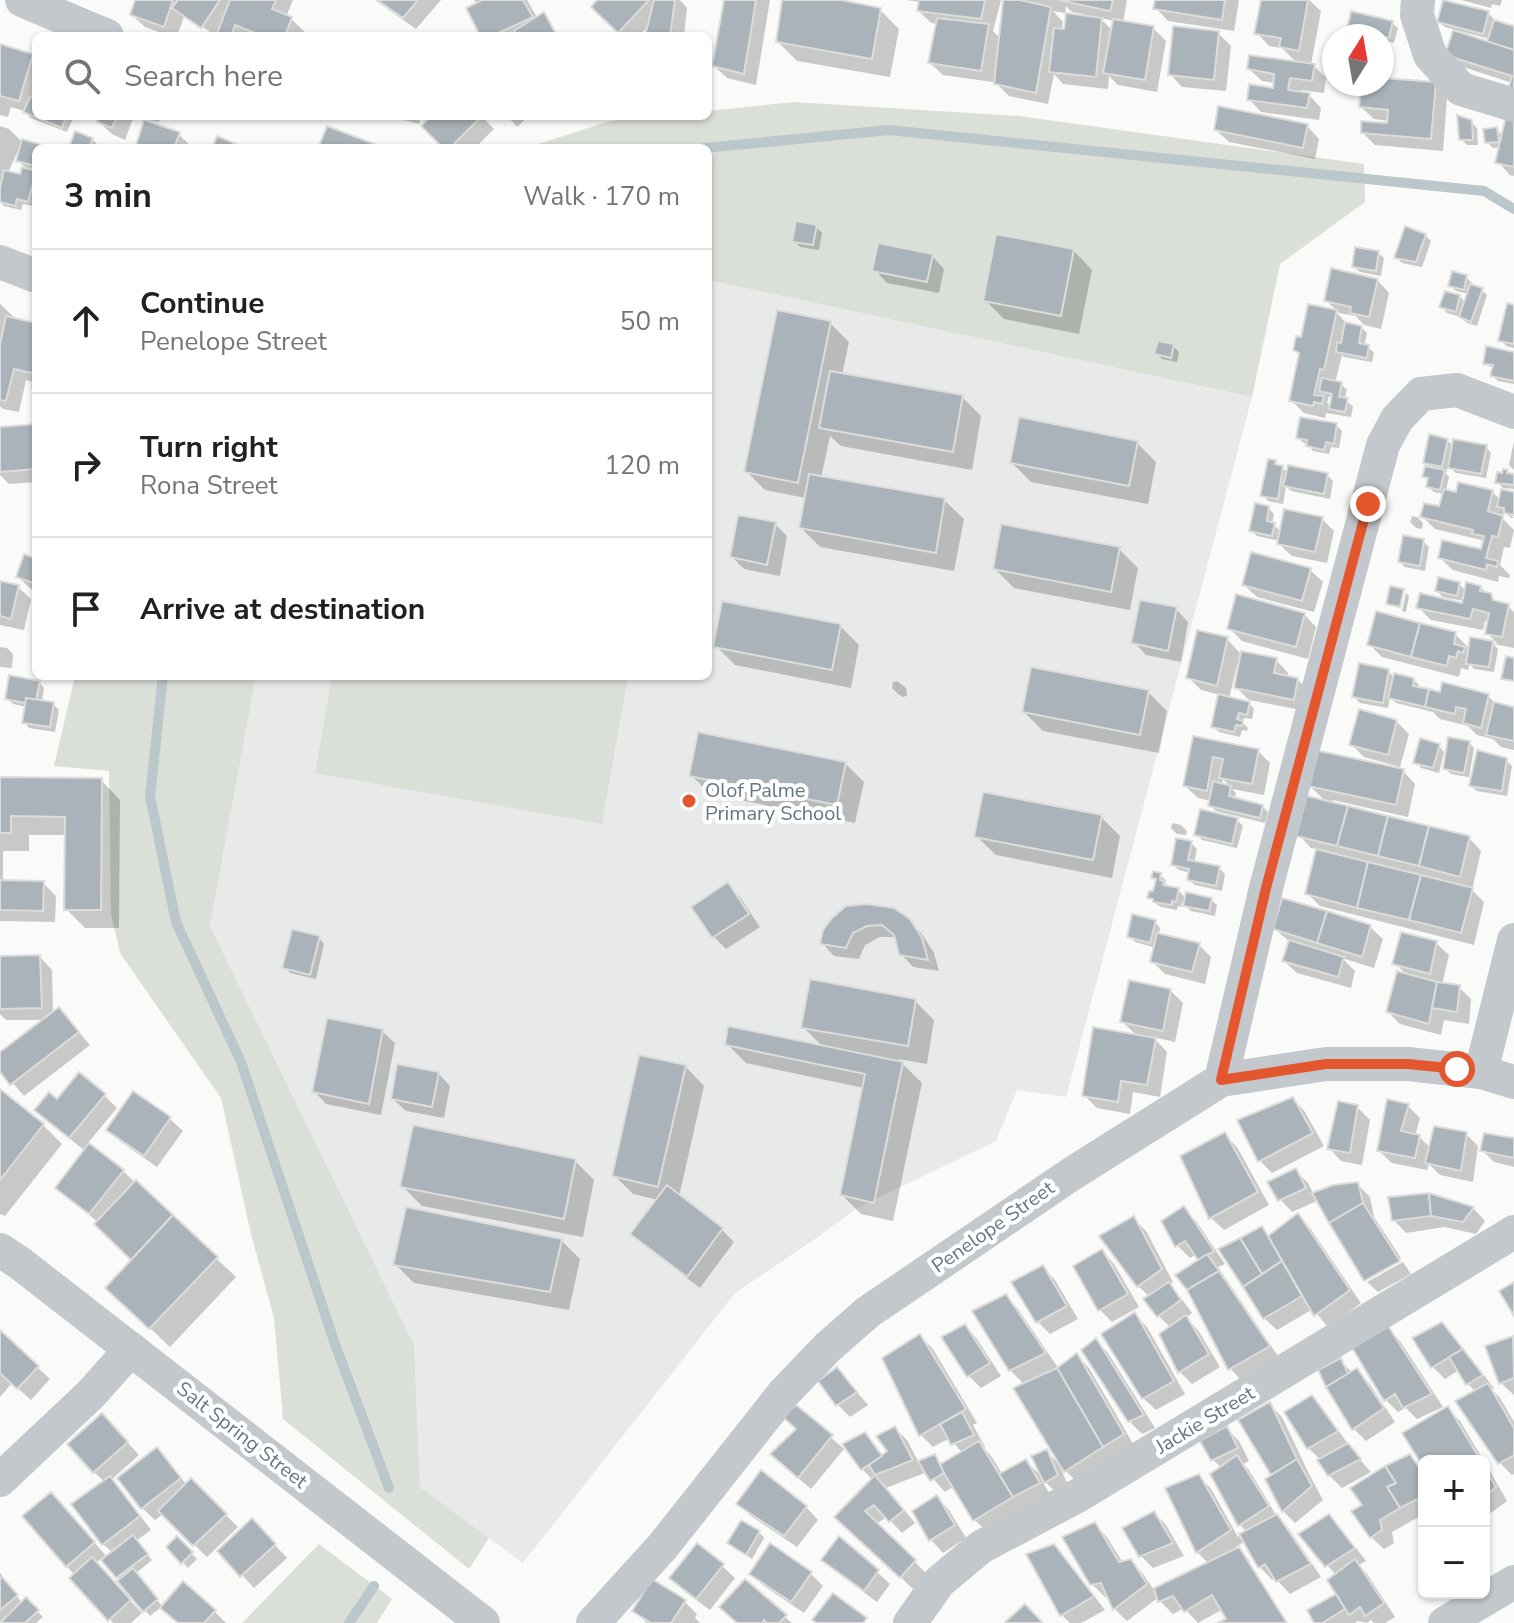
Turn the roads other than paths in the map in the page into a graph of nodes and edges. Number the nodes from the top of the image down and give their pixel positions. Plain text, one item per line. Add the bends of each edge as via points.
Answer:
1 (22, 0) edge
2 (1418, 0) edge
3 (98, 32) edge
4 (1514, 105) edge
5 (0, 262) edge
6 (32, 274) edge
7 (1514, 412) edge
8 (1514, 940) edge
9 (1481, 1072) junction
10 (1221, 1080) junction
11 (1514, 1082) edge
12 (1514, 1232) edge
13 (0, 1250) edge
14 (131, 1349) junction
15 (0, 1480) edge
16 (1514, 1582) edge
17 (483, 1623) edge
18 (593, 1623) edge
19 (910, 1623) edge
20 (1445, 1623) edge

1 - 3 street
2 - 4 street via 1417,15 1430,55 1461,89
5 - 6 street
7 - 10 street via 1457,390 1421,394 1397,419 1383,445
8 - 9 street
9 - 10 street, Penelope Street via 1408,1064 1326,1064
9 - 11 street, Penelope Street
10 - 18 street, Penelope Street via 868,1312 783,1394 663,1546
12 - 19 street, Jackie Street via 1079,1495 981,1547 939,1582
13 - 14 street, Salt Spring Street
14 - 15 street
14 - 17 street, Salt Spring Street
16 - 20 street

